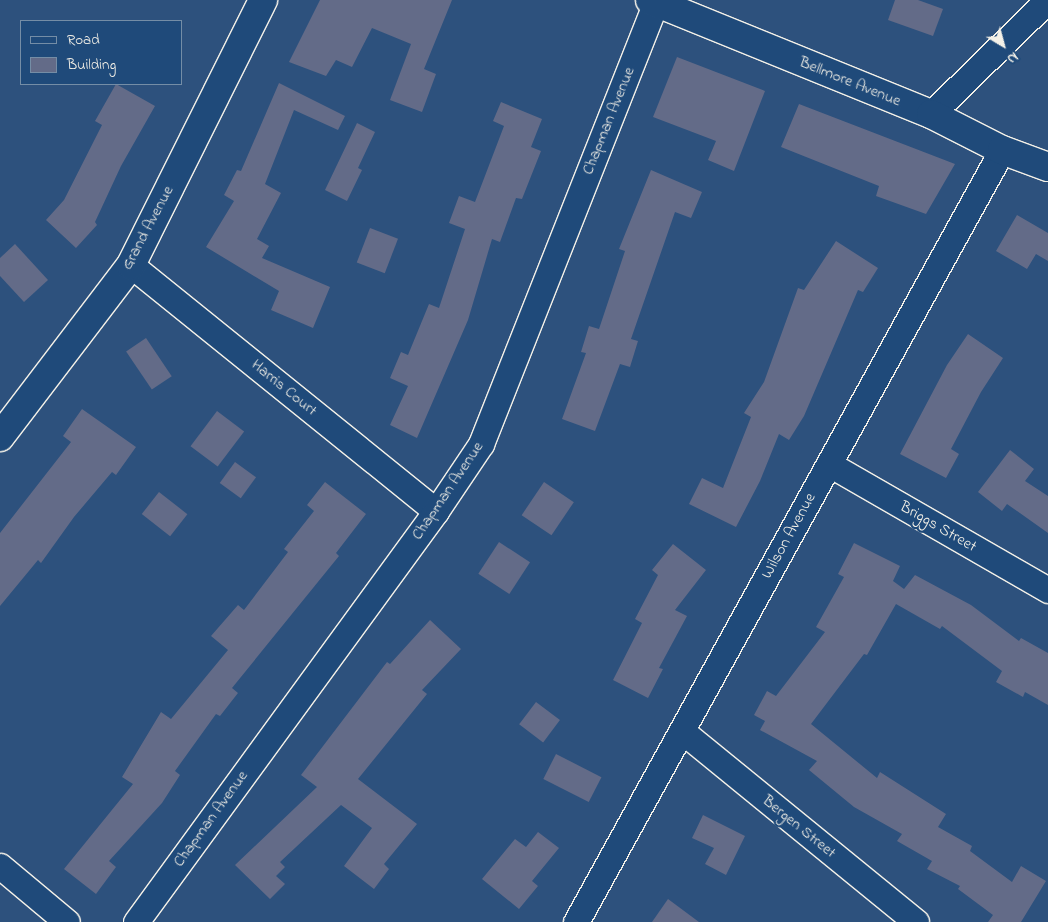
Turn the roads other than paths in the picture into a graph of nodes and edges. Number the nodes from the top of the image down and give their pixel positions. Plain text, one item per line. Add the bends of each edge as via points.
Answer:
1 (263, 0) edge
2 (1048, 0) edge
3 (653, 1) edge
4 (931, 114) junction
5 (1002, 150) junction
6 (1048, 167) edge
7 (131, 265) junction
8 (0, 437) edge
9 (829, 464) junction
10 (436, 510) junction
11 (1048, 590) edge
12 (682, 731) junction
13 (0, 866) edge
14 (67, 922) edge
15 (136, 922) edge
16 (576, 922) edge
17 (916, 922) edge

1 - 7 street, Grand Avenue
2 - 4 street
3 - 4 street, Bellmore Avenue
3 - 10 street, Chapman Avenue via 481,444
4 - 5 street, Bellmore Avenue
5 - 6 street, Bellmore Avenue
5 - 9 street, Wilson Avenue
7 - 8 street, Grand Avenue
7 - 10 street, Harris Court
9 - 11 street, Briggs Street
9 - 12 street, Wilson Avenue
10 - 15 street, Chapman Avenue
12 - 16 street, Wilson Avenue
12 - 17 street, Bergen Street
13 - 14 street

